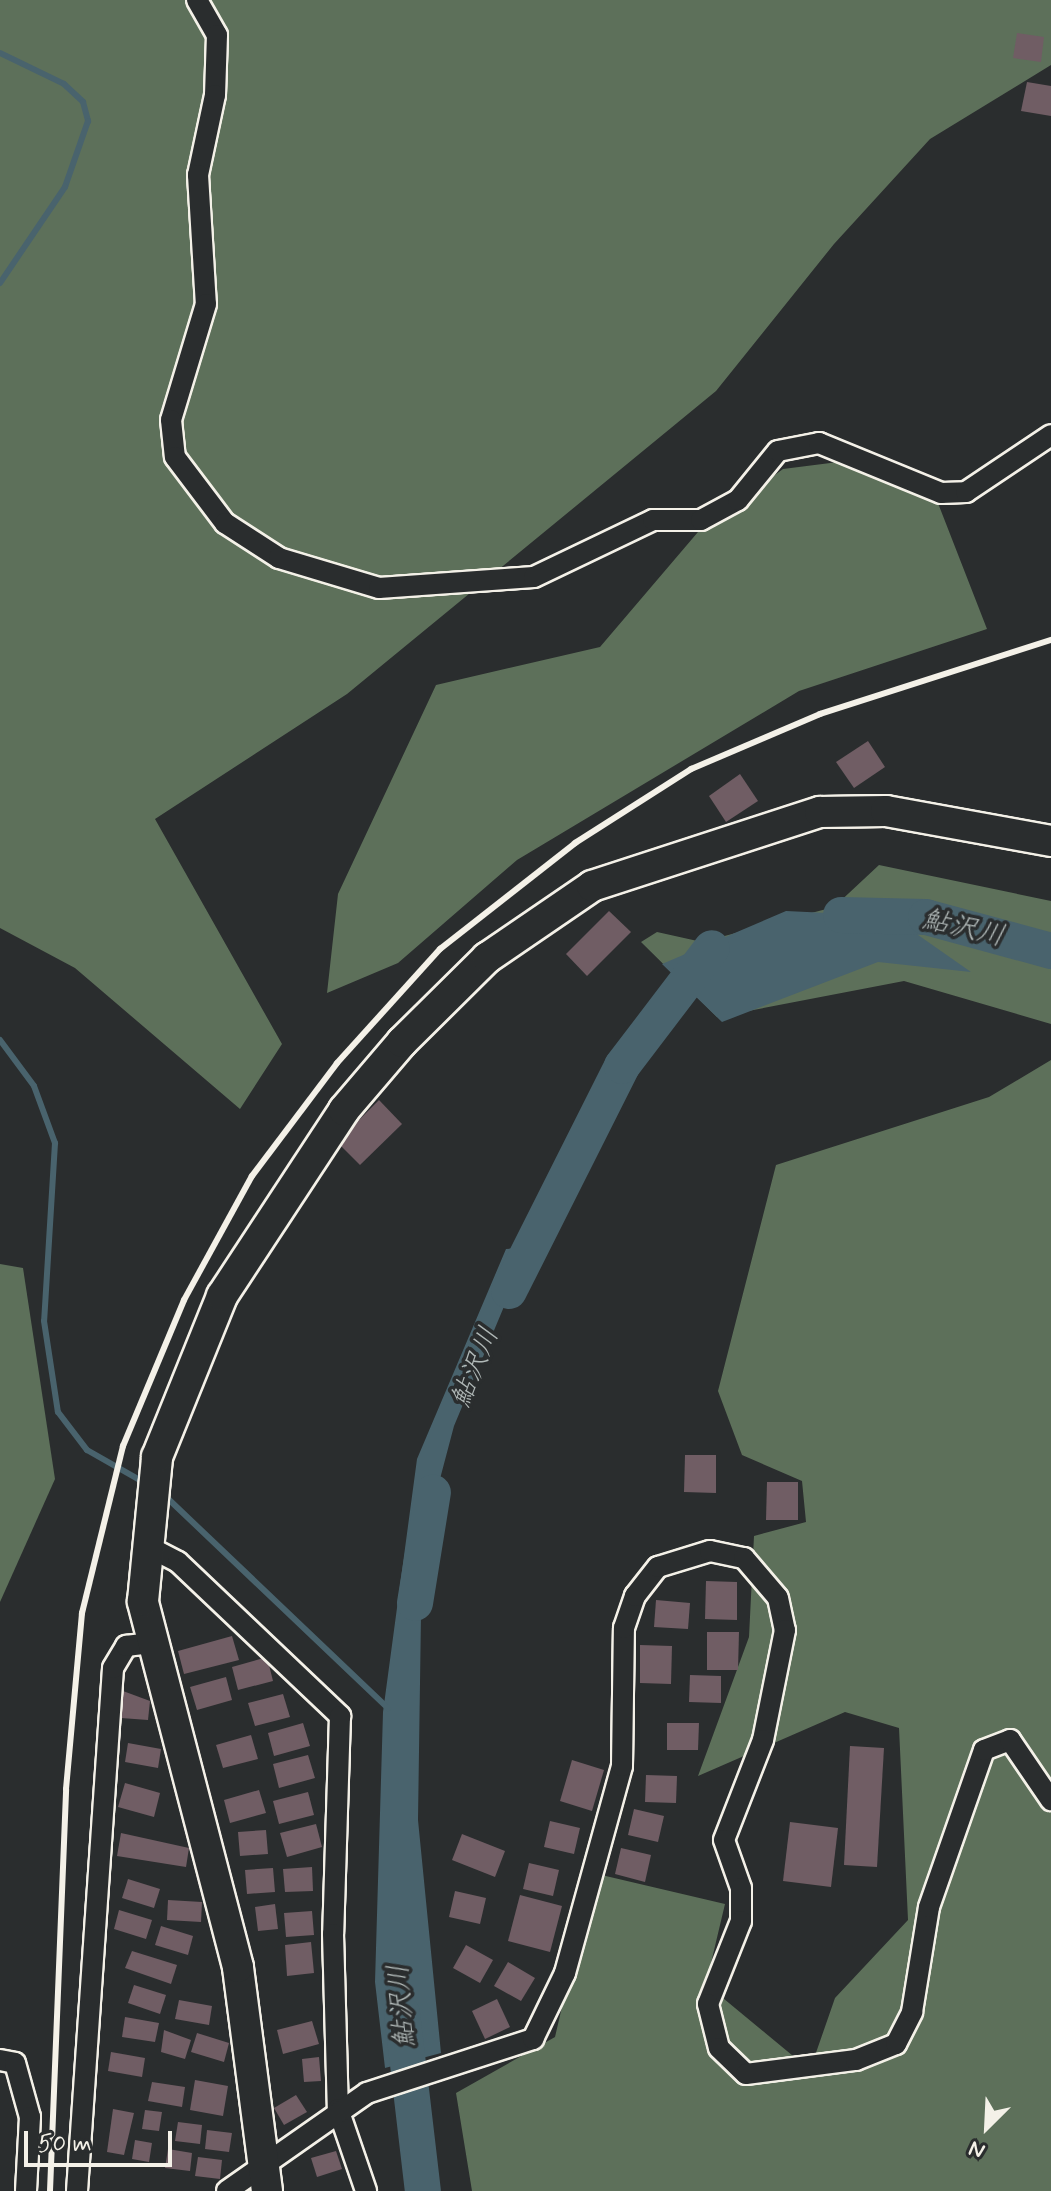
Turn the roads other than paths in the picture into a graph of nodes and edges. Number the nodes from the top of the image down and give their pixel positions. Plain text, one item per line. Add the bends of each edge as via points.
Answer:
1 (197, 0) edge
2 (1051, 435) edge
3 (1051, 841) edge
4 (146, 1530) junction
5 (151, 1643) junction
6 (1051, 1800) edge
7 (0, 2060) edge
8 (338, 2109) junction
9 (267, 2178) edge
10 (26, 2191) edge
11 (77, 2191) edge
12 (227, 2191) edge
13 (366, 2191) edge

1 - 2 street via 217,35 215,95 198,175 206,304 171,420 175,457 225,523 279,558 379,588 534,577 653,520 701,520 738,500 778,451 819,443 941,493 966,492
3 - 4 street via 886,811 820,812 592,886 487,958 344,1110 222,1296 157,1457
4 - 5 street
4 - 8 street via 340,1716 333,1934
5 - 9 street via 191,1772 238,1967
5 - 11 street via 126,1646 113,1668
6 - 8 street via 1010,1740 984,1750 929,1907 912,2012 896,2044 856,2060 746,2074 719,2048 708,2004 741,1921 741,1888 724,1840 763,1740 785,1630 778,1598 744,1558 710,1551 658,1567 635,1596 624,1628 622,1766 565,1973 533,2039 367,2093
7 - 10 street via 15,2063 30,2117
8 - 9 street
8 - 13 street
9 - 12 street

